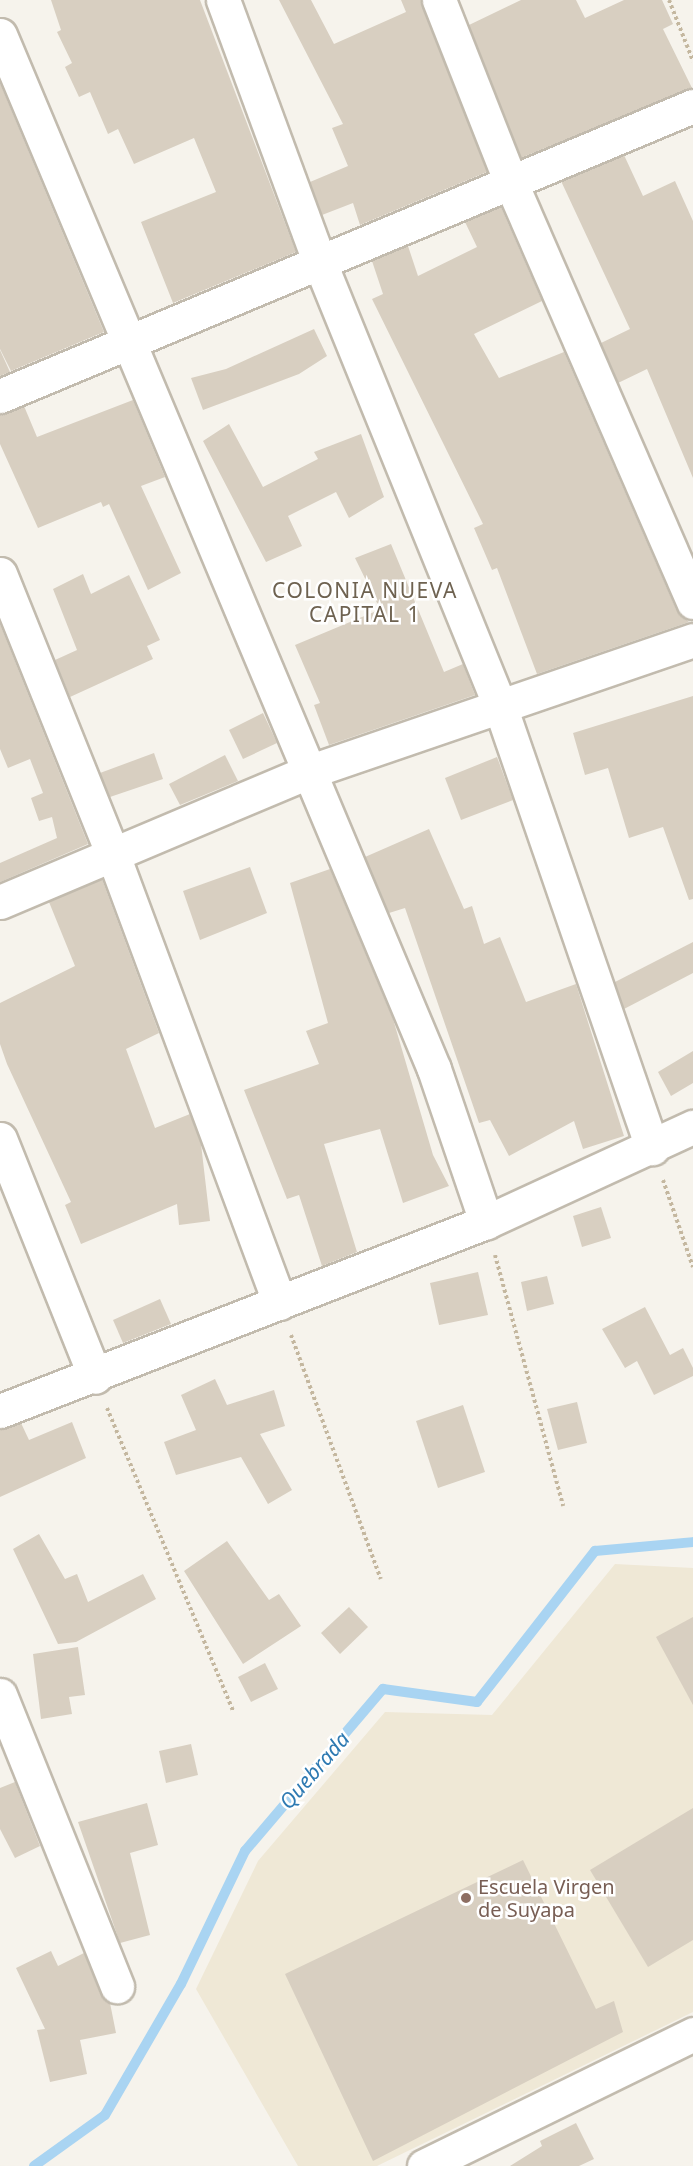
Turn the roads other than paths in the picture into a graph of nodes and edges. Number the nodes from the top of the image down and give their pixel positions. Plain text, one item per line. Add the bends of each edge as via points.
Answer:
1 (224, 0) edge
2 (439, 0) edge
3 (0, 35) edge
4 (693, 106) edge
5 (511, 183) junction
6 (320, 263) junction
7 (130, 341) junction
8 (0, 396) edge
9 (0, 574) edge
10 (693, 602) edge
11 (693, 639) edge
12 (500, 703) junction
13 (305, 773) junction
14 (113, 855) junction
15 (0, 902) edge
16 (693, 1127) edge
17 (0, 1139) edge
18 (652, 1148) junction
19 (486, 1222) junction
20 (280, 1303) junction
21 (95, 1377) junction
22 (0, 1411) edge
23 (0, 1695) edge
24 (117, 1986) dead end
25 (693, 2034) edge
26 (423, 2166) edge

1 - 6 street
2 - 5 street
3 - 7 street
4 - 5 street
5 - 6 street
5 - 10 street
6 - 7 street
6 - 12 street
7 - 8 street
7 - 13 street
9 - 14 street
11 - 12 street
12 - 13 street
12 - 18 street
13 - 14 street
13 - 19 street via 434,1069
14 - 15 street
14 - 20 street
16 - 18 street
17 - 21 street
18 - 19 street
19 - 20 street
20 - 21 street
21 - 22 street
23 - 24 street
25 - 26 street

